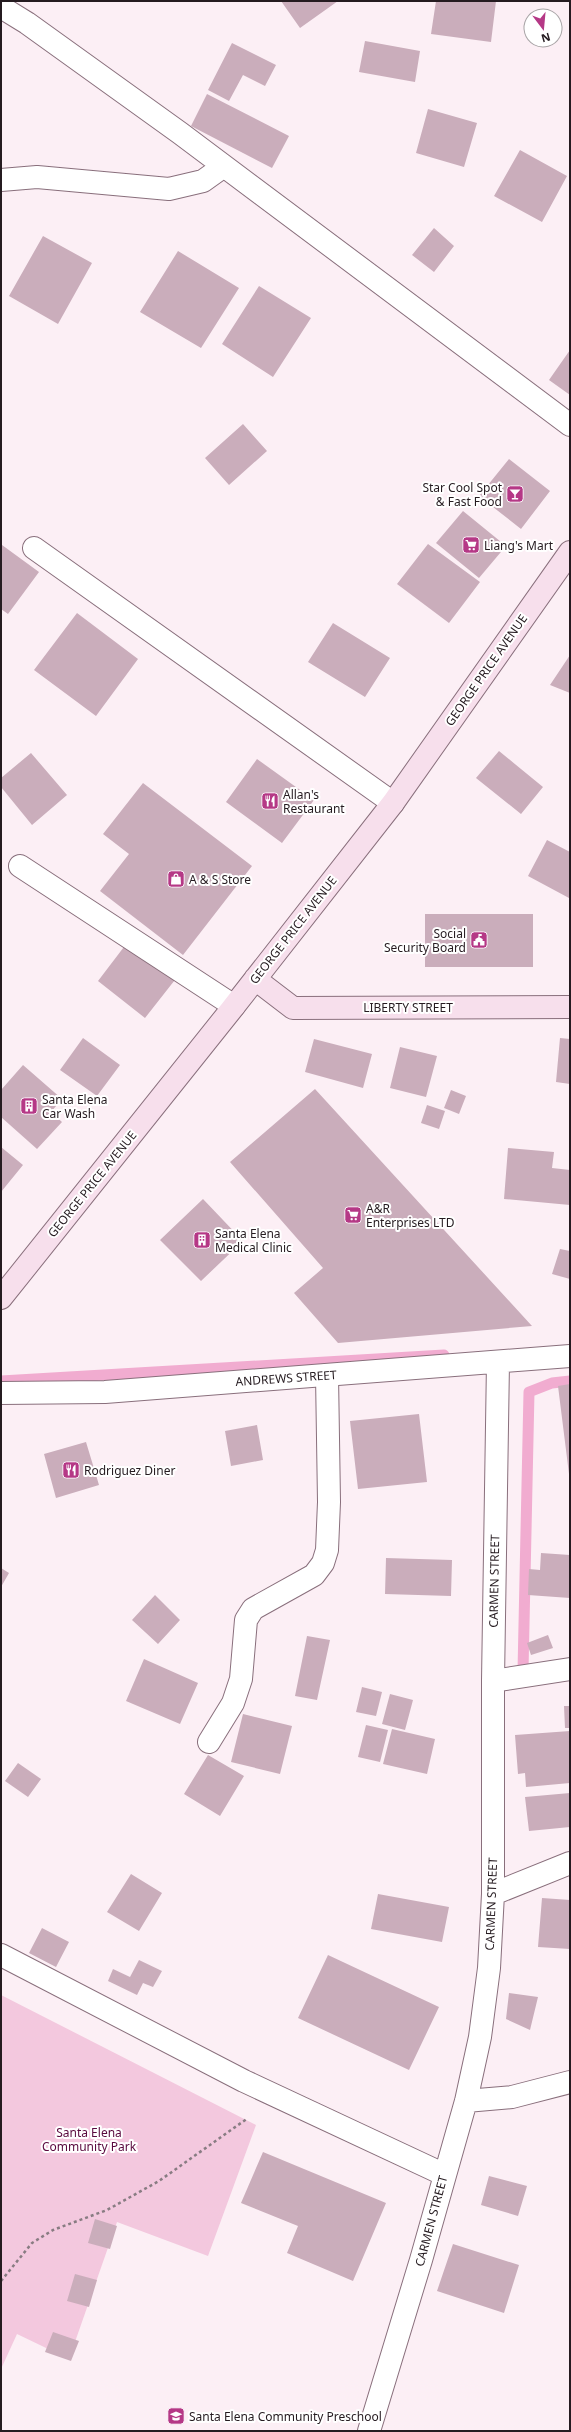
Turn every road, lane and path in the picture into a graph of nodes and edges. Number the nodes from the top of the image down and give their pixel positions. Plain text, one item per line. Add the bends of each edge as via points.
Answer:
1 (1, 7) edge
2 (224, 166) junction
3 (1, 180) edge
4 (570, 425) edge
5 (34, 548) dead end
6 (570, 552) edge
7 (393, 803) junction
8 (20, 866) dead end
9 (255, 979) junction
10 (234, 1006) junction
11 (570, 1007) edge
12 (1, 1298) edge
13 (570, 1356) edge
14 (498, 1362) junction
15 (327, 1375) junction
16 (1, 1393) edge
17 (570, 1669) edge
18 (493, 1681) junction
19 (209, 1742) dead end
20 (570, 1863) edge
21 (493, 1894) junction
22 (1, 1955) edge
23 (570, 2082) edge
24 (275, 2096) junction
25 (466, 2101) junction
26 (444, 2174) junction
27 (1, 2281) edge
28 (370, 2431) edge

1 - 2 street
2 - 3 street via 203,181 169,190 38,177
2 - 4 street
5 - 7 street
6 - 7 main road, GEORGE PRICE AVENUE
7 - 9 main road, GEORGE PRICE AVENUE
8 - 10 street
9 - 10 main road, GEORGE PRICE AVENUE
9 - 11 main road, LIBERTY STREET via 293,1008
10 - 12 main road, GEORGE PRICE AVENUE
13 - 14 street, ANDREWS STREET
14 - 15 street, ANDREWS STREET
14 - 18 street, CARMEN STREET
15 - 16 street, ANDREWS STREET via 105,1392
15 - 19 street via 329,1502 324,1563 314,1575 253,1610 246,1620 241,1679 233,1703
17 - 18 street
18 - 21 street, CARMEN STREET
20 - 21 street
21 - 25 street, CARMEN STREET via 480,2037
22 - 24 street
23 - 25 street via 512,2097
24 - 26 street
24 - 27 path via 232,2130 159,2181 107,2210 53,2230 32,2243
25 - 26 street, CARMEN STREET
26 - 28 street, CARMEN STREET

